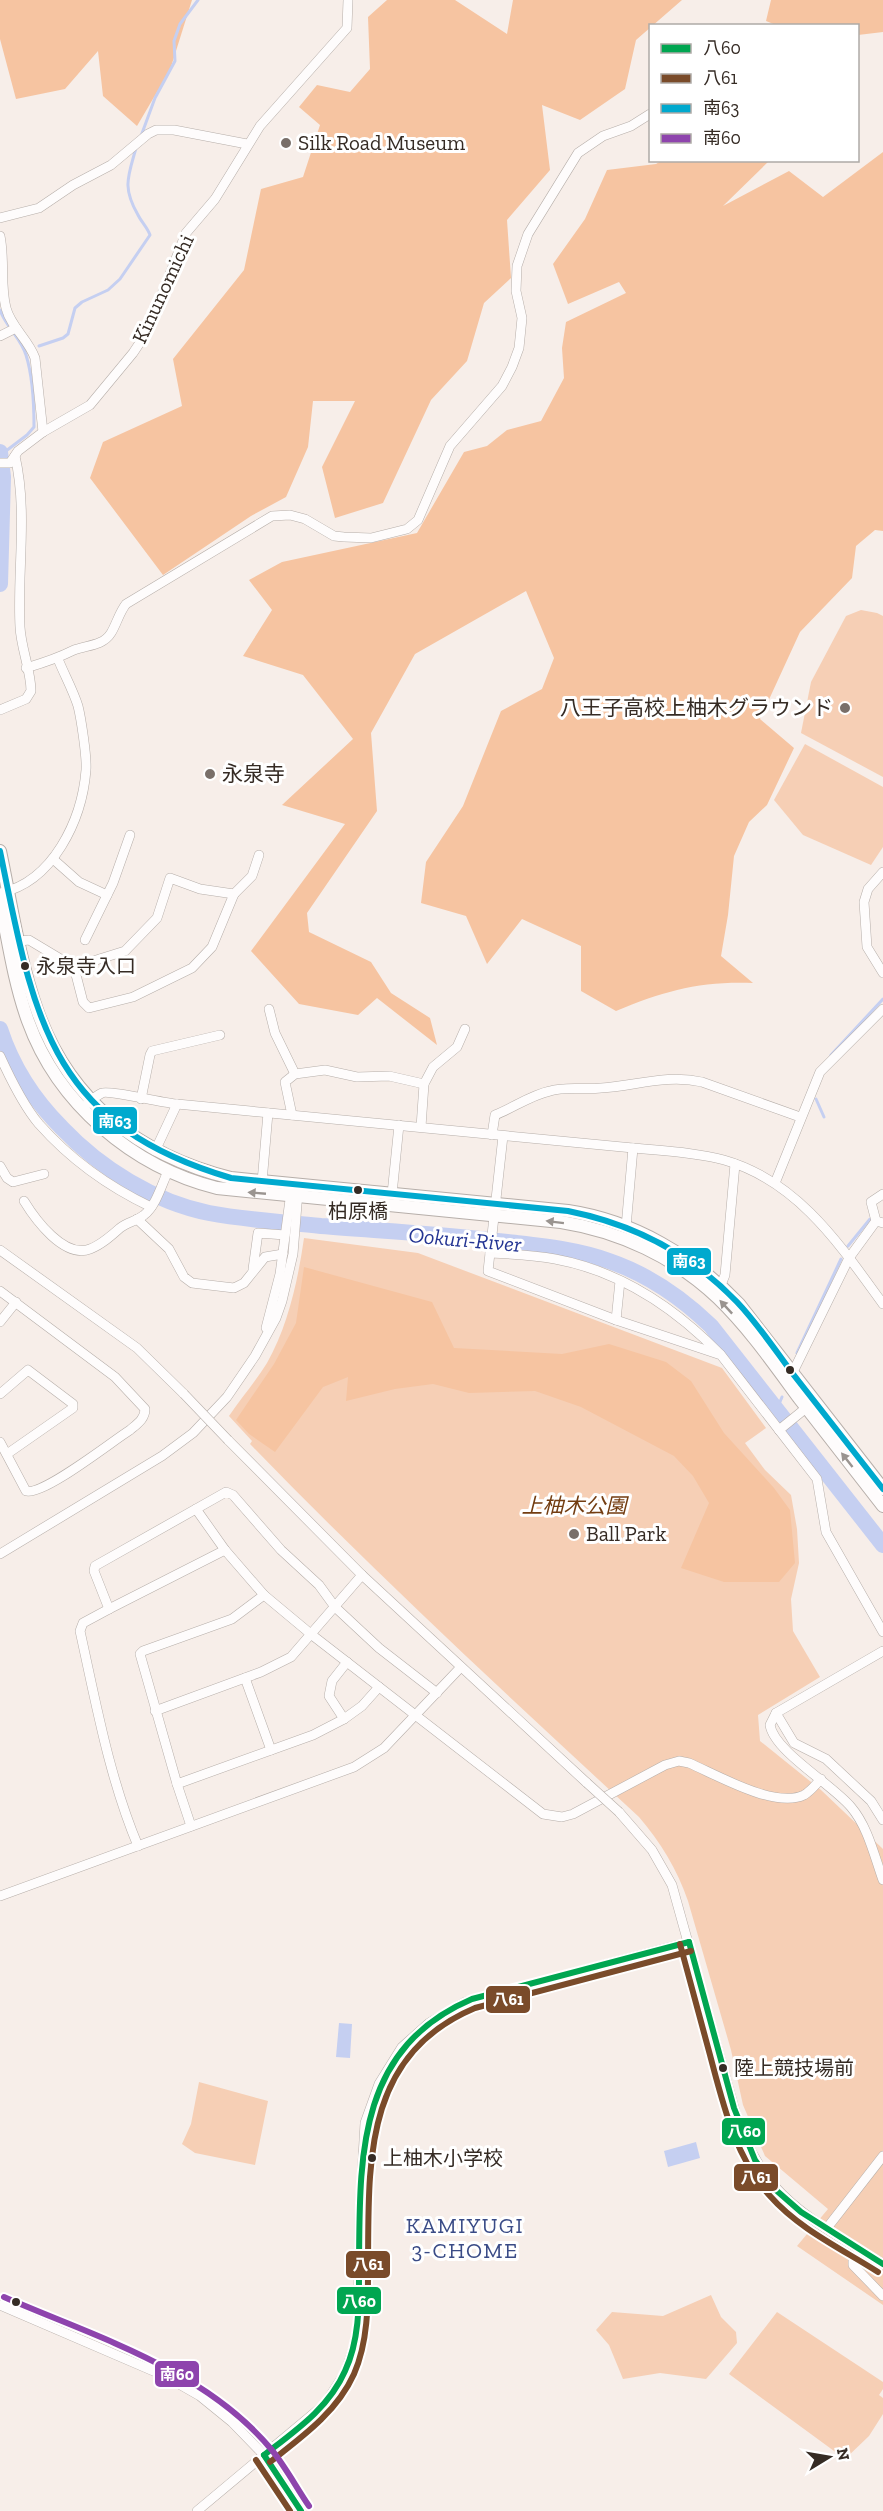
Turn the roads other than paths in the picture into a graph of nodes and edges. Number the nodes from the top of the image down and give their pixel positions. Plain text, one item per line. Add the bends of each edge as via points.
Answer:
1 (348, 0) edge
2 (649, 115) edge
3 (247, 144) junction
4 (0, 218) edge
5 (0, 236) edge
6 (1, 250) edge
7 (16, 328) junction
8 (3, 335) edge
9 (43, 432) junction
10 (8, 461) edge
11 (58, 659) junction
12 (26, 668) junction
13 (2, 709) edge
14 (130, 835) dead end
15 (0, 851) edge
16 (260, 855) dead end
17 (53, 859) junction
18 (883, 872) edge
19 (234, 894) junction
20 (3, 895) edge
21 (107, 895) junction
22 (85, 940) dead end
23 (20, 941) junction
24 (74, 967) junction
25 (883, 973) edge
26 (269, 1010) dead end
27 (883, 1010) edge
28 (465, 1029) dead end
29 (220, 1035) dead end
30 (0, 1056) edge
31 (295, 1074) junction
32 (424, 1084) junction
33 (141, 1099) junction
34 (177, 1104) junction
35 (86, 1105) junction
36 (268, 1113) junction
37 (292, 1115) junction
38 (800, 1117) junction
39 (399, 1125) junction
40 (421, 1127) junction
41 (492, 1135) junction
42 (503, 1136) junction
43 (633, 1148) junction
44 (156, 1151) junction
45 (735, 1164) junction
46 (0, 1166) edge
47 (168, 1171) junction
48 (44, 1174) dead end
49 (262, 1182) junction
50 (775, 1183) junction
51 (294, 1192) junction
52 (392, 1194) junction
53 (883, 1194) edge
54 (24, 1201) dead end
55 (152, 1205) junction
56 (495, 1209) junction
57 (138, 1219) junction
58 (879, 1222) edge
59 (626, 1227) junction
60 (289, 1232) junction
61 (0, 1250) edge
62 (491, 1251) junction
63 (283, 1254) junction
64 (849, 1258) junction
65 (253, 1269) junction
66 (620, 1281) junction
67 (721, 1285) junction
68 (0, 1291) edge
69 (16, 1302) junction
70 (883, 1304) edge
71 (616, 1320) junction
72 (0, 1323) edge
73 (263, 1341) junction
74 (721, 1355) junction
75 (793, 1372) junction
76 (0, 1394) edge
77 (807, 1408) junction
78 (779, 1429) junction
79 (0, 1442) edge
80 (7, 1454) junction
81 (883, 1489) edge
82 (883, 1506) edge
83 (195, 1509) junction
84 (225, 1550) junction
85 (0, 1554) edge
86 (362, 1575) junction
87 (264, 1594) junction
88 (335, 1607) junction
89 (110, 1609) junction
90 (883, 1632) edge
91 (312, 1635) junction
92 (883, 1651) edge
93 (347, 1662) junction
94 (461, 1667) junction
95 (245, 1677) junction
96 (380, 1687) junction
97 (437, 1693) junction
98 (155, 1711) junction
99 (776, 1713) junction
100 (415, 1715) junction
101 (344, 1719) junction
102 (272, 1750) junction
103 (821, 1779) junction
104 (177, 1784) junction
105 (883, 1820) edge
106 (191, 1826) junction
107 (138, 1846) junction
108 (883, 1880) edge
109 (0, 1896) edge
110 (689, 1942) junction
111 (883, 2156) edge
112 (827, 2228) junction
113 (860, 2250) junction
114 (883, 2264) edge
115 (883, 2296) edge
116 (0, 2305) edge
117 (264, 2455) junction
118 (197, 2511) edge
119 (301, 2511) edge

1 - 3 street, Kinunomichi via 347,28
2 - 11 street via 603,136 578,153 528,234 517,266 516,291 522,318 519,348 512,367 502,386 450,446 418,520 407,529 362,538 334,536 290,515 272,516 126,604 102,642
3 - 4 street via 166,129 148,134 111,165 73,184 39,208
3 - 9 street, Kinunomichi via 215,199 186,233 147,332 133,353 90,405
5 - 6 street
6 - 7 street via 5,307
7 - 8 street
7 - 9 street via 31,346 36,364
9 - 10 street, Kinunomichi
10 - 12 street via 19,476 20,636
11 - 12 street
11 - 17 street via 78,706 86,768 70,828
12 - 13 street via 30,693 26,699
14 - 21 street
15 - 20 main road
16 - 19 street via 252,876
17 - 20 street via 20,887
17 - 21 street via 79,882
18 - 25 street via 868,888 864,902 867,947
19 - 24 street via 170,878 157,918 125,951
19 - 24 street via 212,947 192,968 133,997 89,1008 83,1002
20 - 23 main road
20 - 35 main road via 21,999 29,1023 51,1068
21 - 22 street
23 - 24 street via 29,940
23 - 35 main road via 43,1027
26 - 31 street via 274,1033
27 - 38 street via 820,1072
28 - 32 street via 457,1047 433,1067
29 - 33 street via 152,1051
30 - 55 street via 38,1123 92,1173
31 - 32 street via 325,1070 357,1077 389,1076
31 - 37 street via 285,1082
32 - 40 street
33 - 34 street
33 - 35 street via 107,1092
34 - 36 street
34 - 44 street
35 - 44 main road
35 - 47 main road via 113,1137
36 - 37 street
36 - 49 street
37 - 39 street
38 - 41 street via 702,1082 653,1079 543,1093 495,1115
38 - 50 street
39 - 40 street
39 - 52 street
40 - 41 street
41 - 42 street
42 - 43 street
42 - 56 street
43 - 45 street via 698,1155
43 - 59 street
44 - 49 main road via 206,1172
45 - 50 street
45 - 67 street
46 - 48 street via 13,1182
51 -> 47 main road via 217,1188
47 - 55 street
49 - 51 main road
50 - 64 street via 811,1212
51 - 52 main road
51 - 56 main road
51 - 60 street
52 - 56 main road
53 - 58 street via 871,1202
54 - 57 street via 50,1234 78,1251 89,1250
55 - 57 street
56 - 59 main road via 576,1213
56 - 62 street
77 -> 56 main road via 722,1302 656,1254 624,1238 589,1228
57 - 65 street via 169,1249 184,1277 192,1283 234,1288 244,1283
58 - 64 street
59 - 67 main road via 679,1253
60 - 63 street
60 - 65 street via 258,1233
60 - 73 street via 287,1284 276,1318
61 - 86 street, bridge via 132,1345
62 - 66 street via 555,1259
62 - 71 street via 488,1271
63 - 65 street via 265,1257
63 - 73 street
64 - 70 street
64 - 75 street
66 - 71 street
66 - 74 street via 672,1310
67 - 75 main road
68 - 69 street
69 - 72 street
69 - 80 street via 115,1377 145,1409 145,1414 130,1430 57,1481 32,1493 26,1491
71 - 74 street
73 - 85 street via 227,1397 186,1439
74 - 78 street
75 - 77 main road
76 - 80 street via 28,1370 73,1404 73,1408
77 - 78 street
77 - 81 main road
82 -> 77 main road
78 - 90 street via 817,1479 826,1532
79 - 80 street
83 - 84 street
83 - 88 street via 226,1492 233,1495
83 - 89 street via 95,1566
84 - 87 street
84 - 89 street
86 - 88 street
86 - 94 street
87 - 91 street
87 - 98 street via 232,1618 140,1654
88 - 91 street
88 - 97 street
89 - 107 street via 83,1623 80,1630 102,1731
91 - 93 street
91 - 95 street via 281,1663
92 - 99 street
93 - 96 street
93 - 101 street via 332,1681 329,1696
94 - 97 street
94 - 110 street, bridge via 642,1837 672,1885
95 - 98 street
95 - 102 street
96 - 100 street
96 - 101 street
97 - 100 street
98 - 104 street
99 - 103 street via 770,1725 775,1737
99 - 105 street via 794,1743 826,1759 871,1801
100 - 103 street via 532,1807 555,1817 578,1812 679,1761 774,1798 804,1795
100 - 106 street via 384,1748 354,1767
101 - 102 street
102 - 104 street
103 - 108 street via 859,1818
104 - 106 street
106 - 107 street
107 - 109 street
110 - 112 street via 745,2141 779,2192
110 - 117 street via 465,2002 429,2023 402,2047 379,2084 365,2123 358,2324 351,2360 325,2404
111 - 112 street
112 - 113 street
113 - 114 street
113 - 115 street via 853,2265
116 - 117 street via 165,2376 200,2396
117 - 118 street
117 - 119 street

